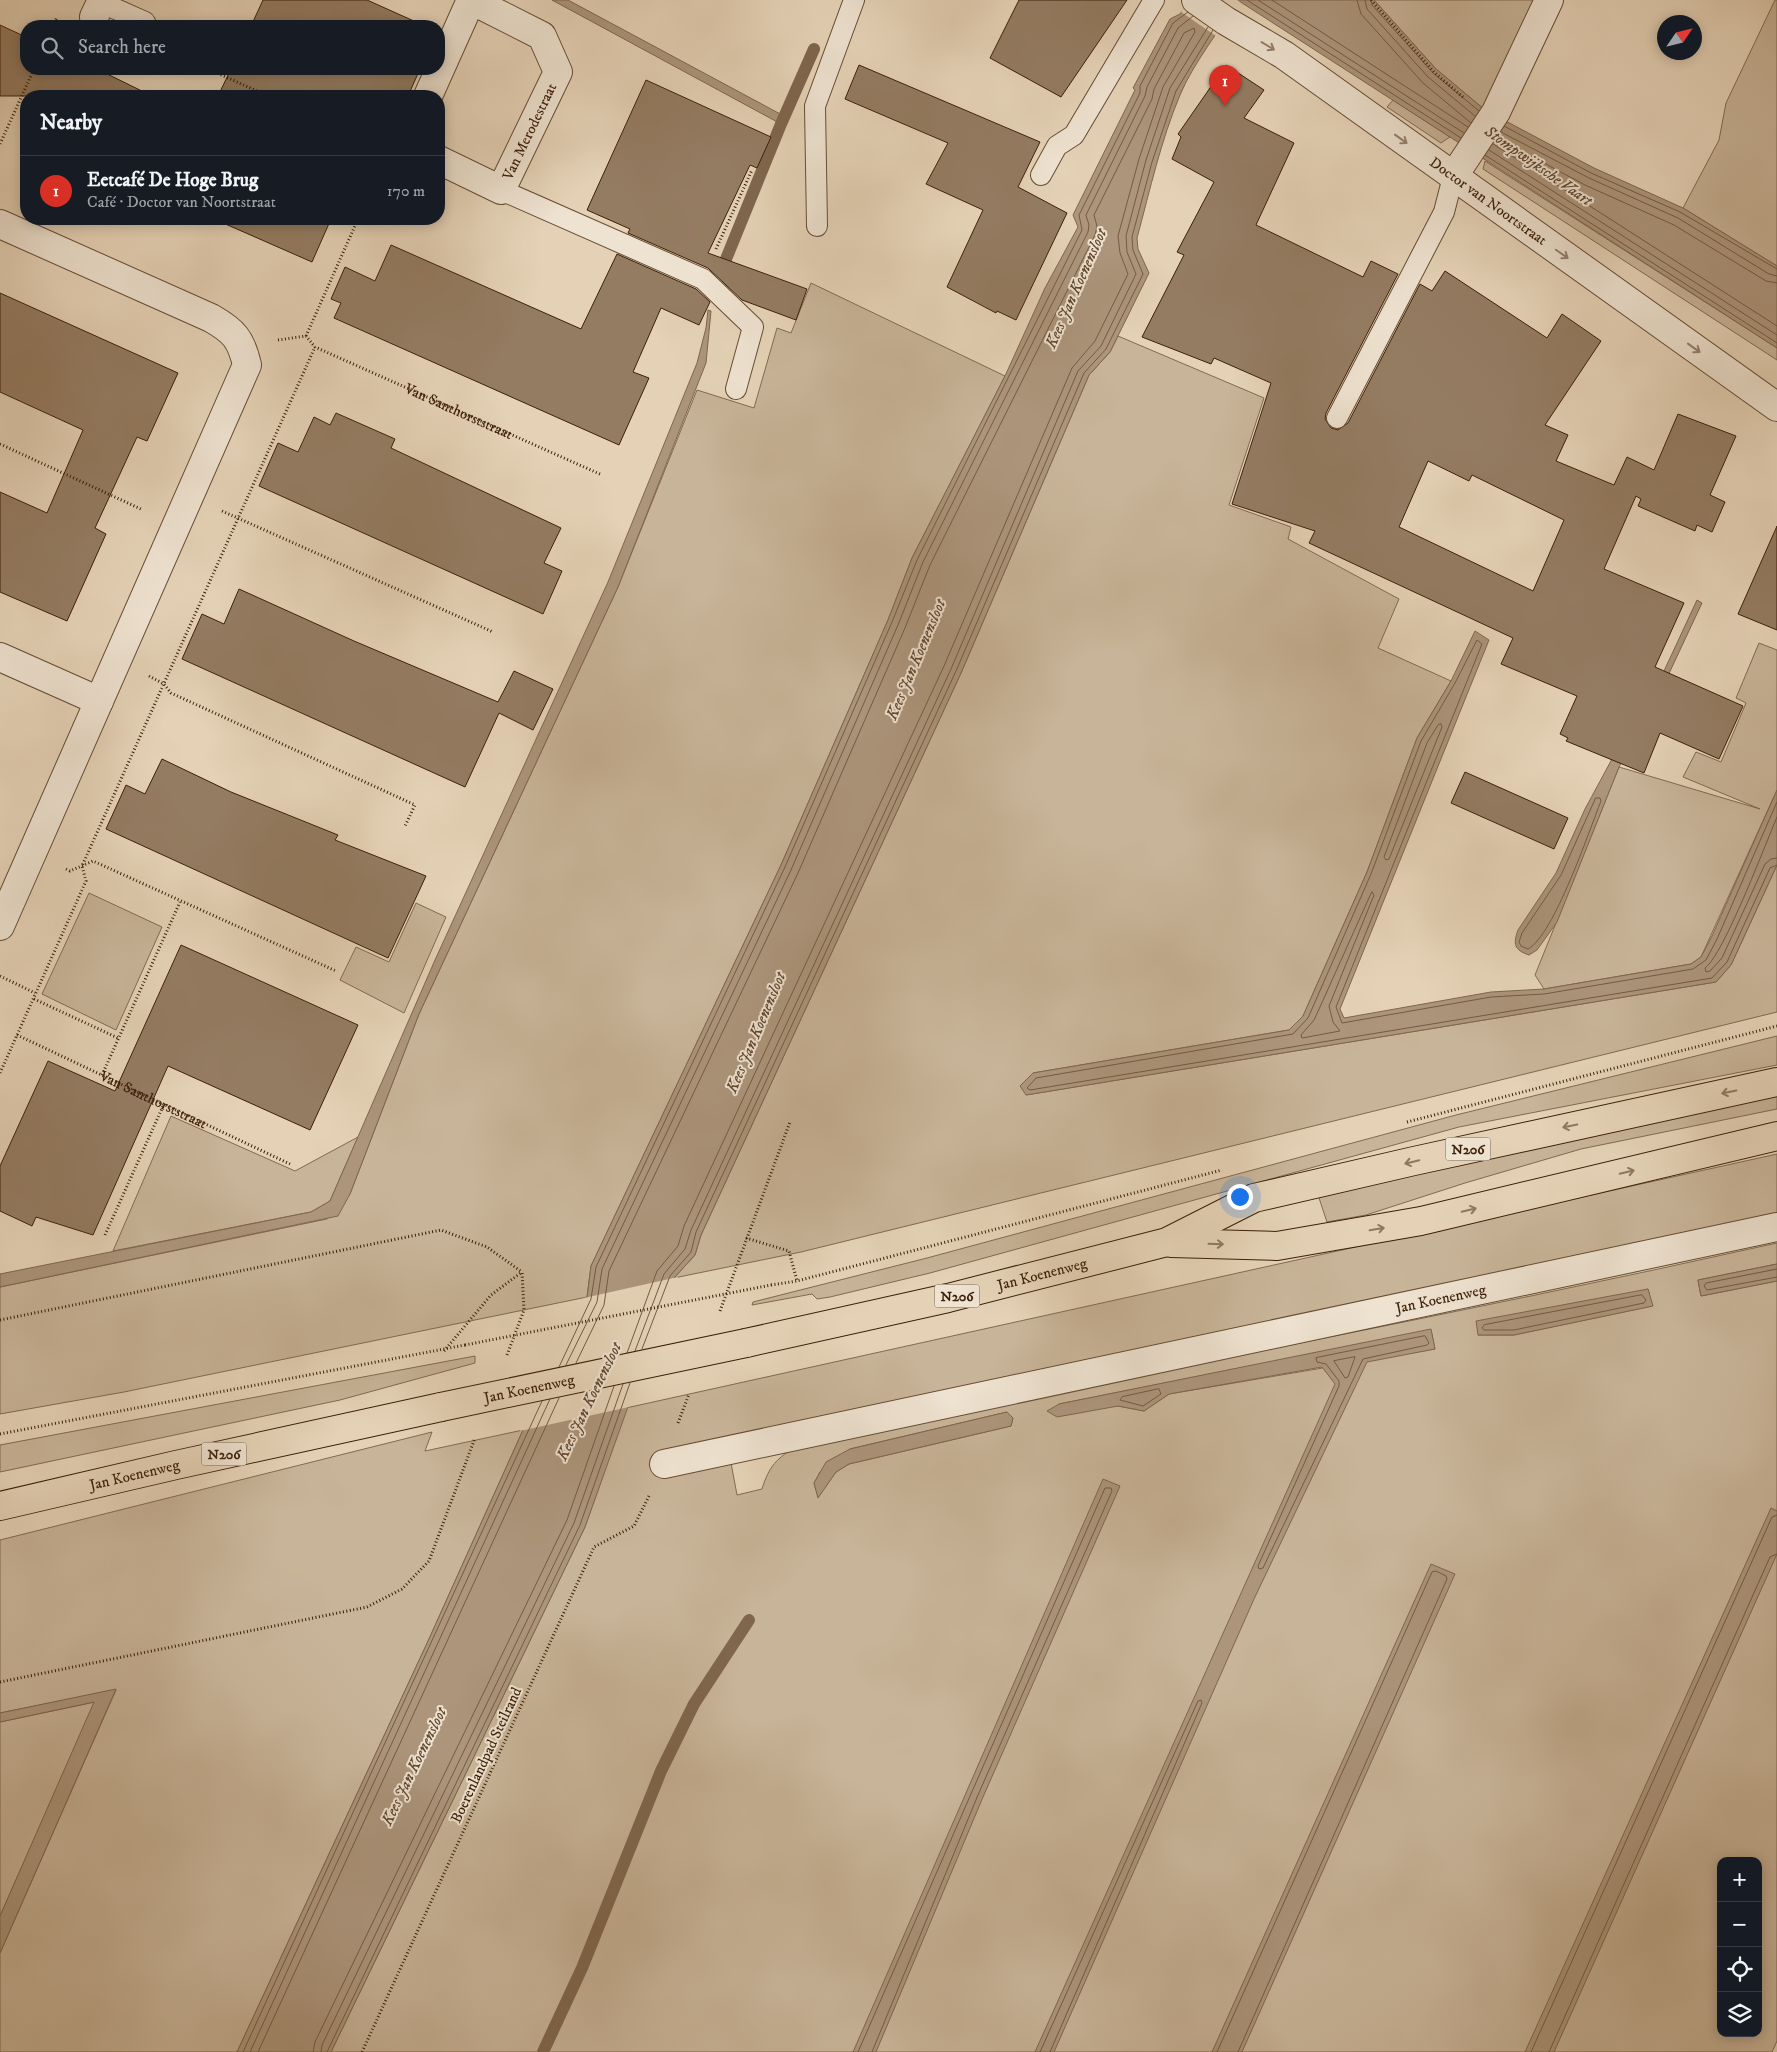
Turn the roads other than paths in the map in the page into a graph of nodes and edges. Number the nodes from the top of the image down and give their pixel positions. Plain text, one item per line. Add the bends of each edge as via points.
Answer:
1 (471, 0) edge
2 (854, 0) edge
3 (1154, 0) edge
4 (1196, 0) edge
5 (1549, 0) edge
6 (99, 6) edge
7 (139, 20) edge
8 (445, 58) edge
9 (437, 75) edge
10 (431, 90) edge
11 (445, 163) edge
12 (1041, 175) dead end
13 (1453, 177) junction
14 (501, 190) junction
15 (0, 224) edge
16 (817, 226) dead end
17 (736, 389) dead end
18 (1777, 407) edge
19 (1337, 418) dead end
20 (0, 657) edge
21 (99, 701) junction
22 (0, 926) edge
23 (1777, 1082) edge
24 (1777, 1136) edge
25 (1777, 1226) edge
26 (1167, 1242) junction
27 (664, 1464) dead end
28 (2, 1507) edge

1 - 8 street, Van Merodestraat
1 - 14 street, Van Merodestraat via 542,36 558,72
2 - 16 lane via 815,106
3 - 12 lane via 1074,135 1056,146
4 -> 13 street, Doctor van Noortstraat via 1284,55
5 - 13 street via 1496,112
6 - 7 lane
9 - 10 street, Van Merodestraat
11 - 14 street, Van Merodestraat
13 -> 18 street, Doctor van Noortstraat
13 - 19 lane via 1444,212
14 - 17 lane, Van Merodestraat via 710,286 753,327
15 - 21 street via 211,318 228,328 242,344 247,365
20 - 21 street
21 - 22 street
23 -> 26 main road, Jan Koenenweg / N206 via 1254,1198
26 -> 24 main road, Jan Koenenweg / N206 via 1277,1246 1421,1221
25 - 27 street, Jan Koenenweg
26 - 28 main road, Jan Koenenweg / N206, bridge via 948,1298 176,1465

